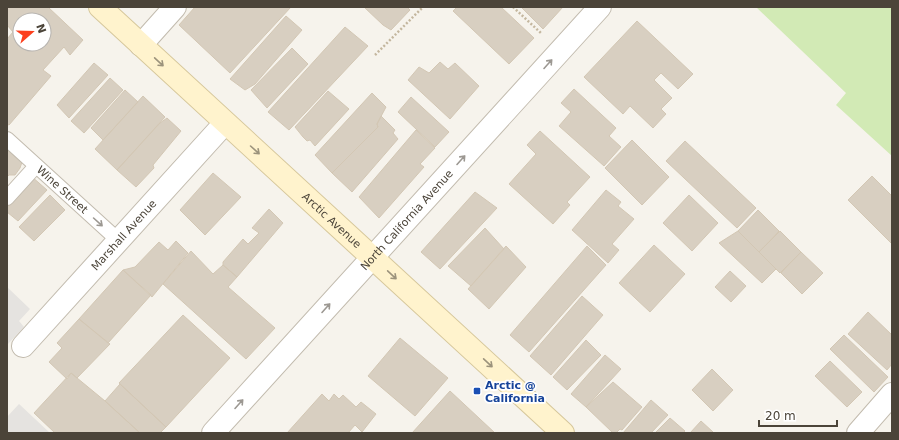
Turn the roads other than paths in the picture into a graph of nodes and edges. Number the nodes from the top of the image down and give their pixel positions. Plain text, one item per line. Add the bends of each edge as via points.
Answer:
1 (100, 7) edge
2 (175, 7) edge
3 (600, 7) edge
4 (141, 45) junction
5 (225, 123) junction
6 (7, 139) edge
7 (36, 166) junction
8 (7, 198) edge
9 (118, 240) junction
10 (373, 257) junction
11 (22, 346) dead end
12 (892, 394) edge
13 (213, 433) edge
14 (563, 433) edge
15 (858, 433) edge

1 - 4 street, Arctic Avenue
2 - 4 street
10 -> 3 street, North California Avenue
4 -> 5 street, Arctic Avenue
5 - 9 street, Marshall Avenue
5 -> 10 street, Arctic Avenue
6 - 7 lane, Wine Street
7 - 8 lane
7 -> 9 lane, Wine Street
9 - 11 street, Marshall Avenue
13 -> 10 street, North California Avenue
10 -> 14 street, Arctic Avenue
12 - 15 street

